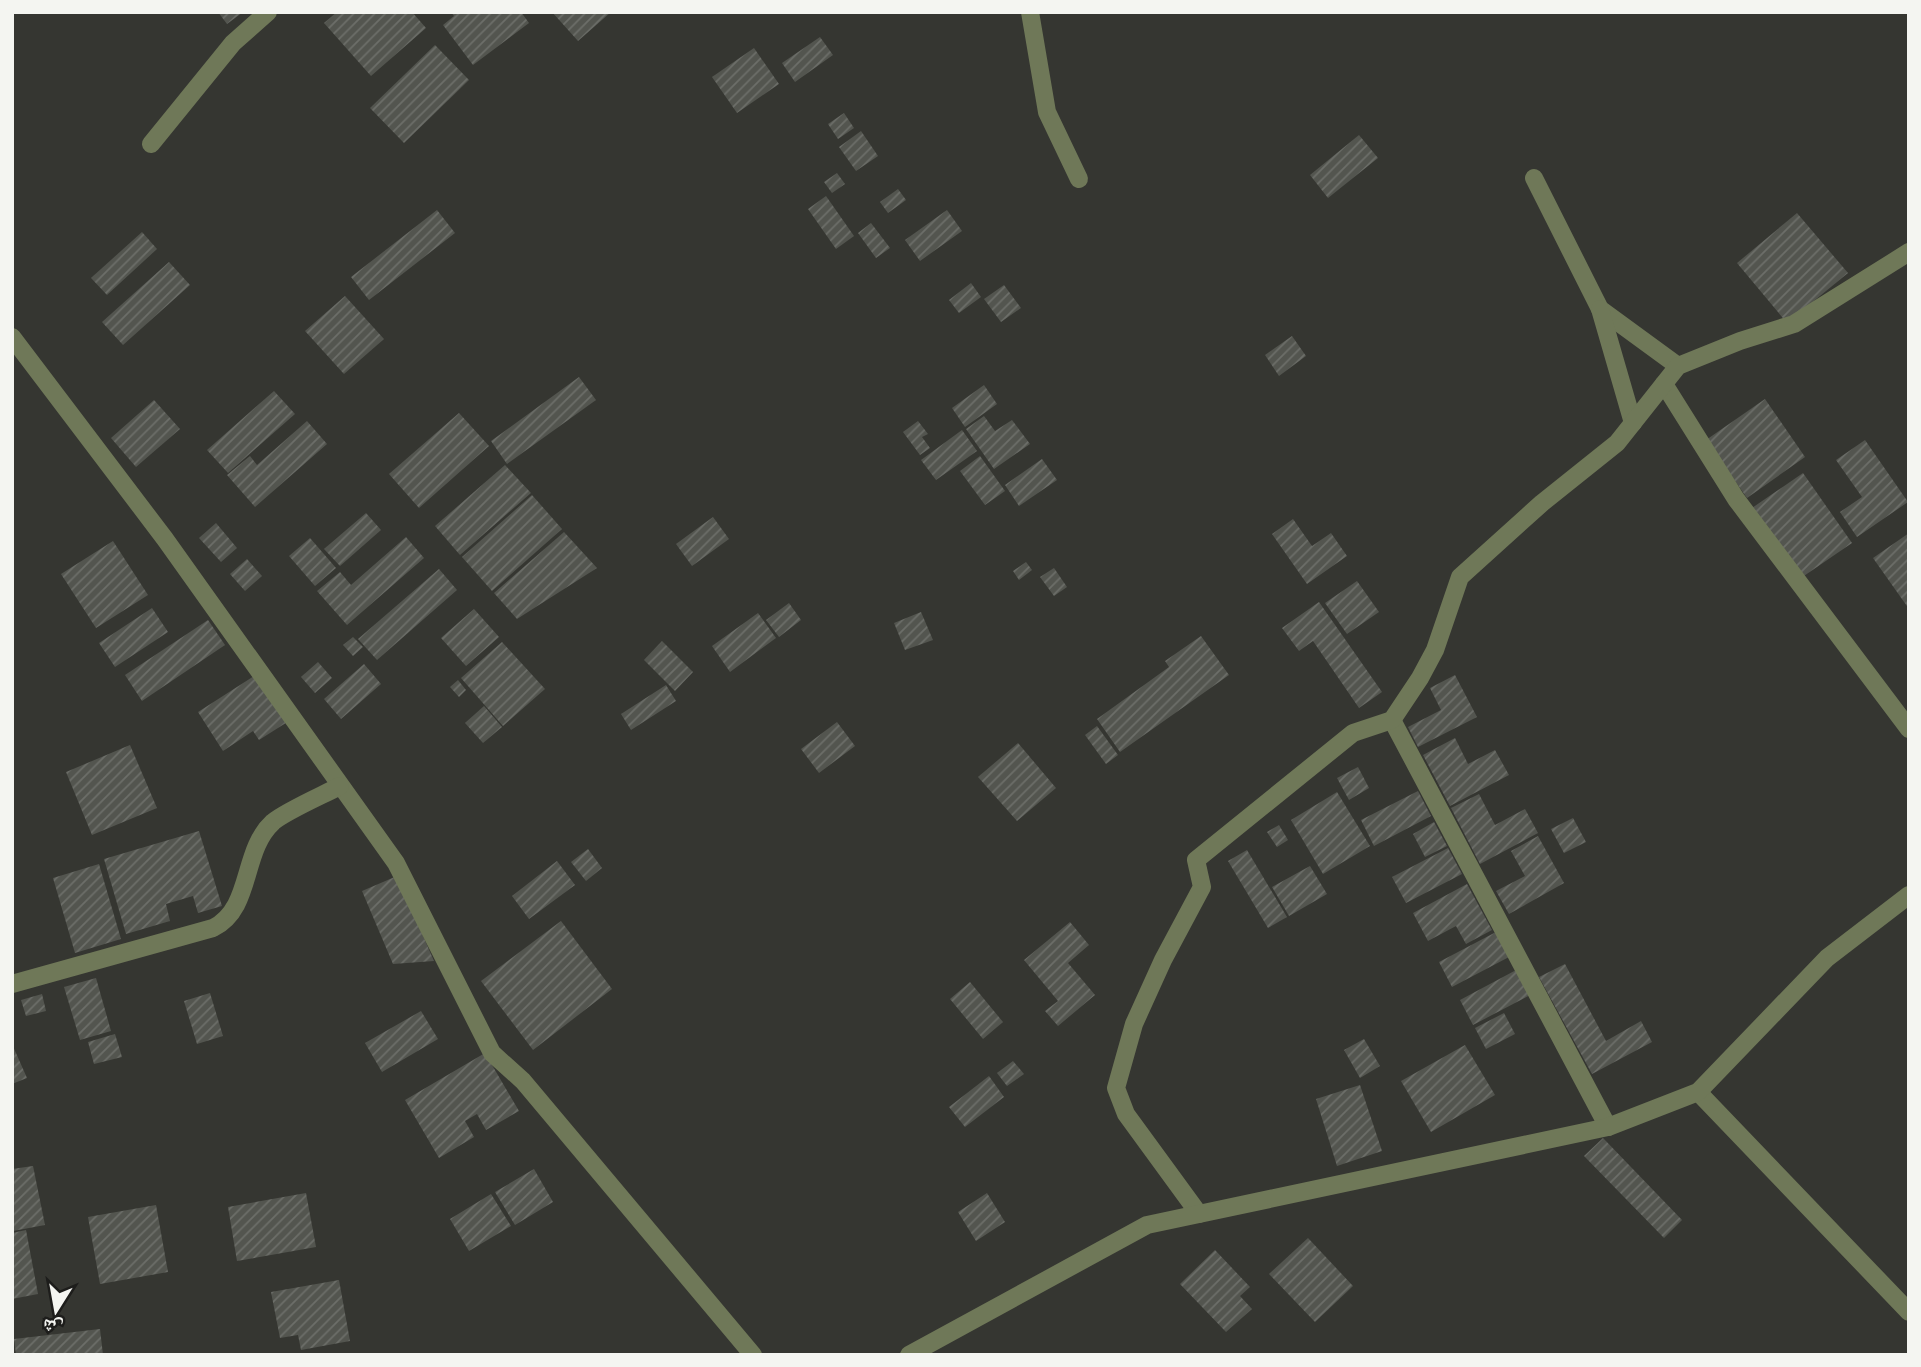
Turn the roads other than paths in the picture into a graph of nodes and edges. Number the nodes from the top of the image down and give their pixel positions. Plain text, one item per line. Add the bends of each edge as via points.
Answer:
1 (268, 12) edge
2 (1030, 12) edge
3 (151, 144) dead end
4 (1534, 178) dead end
5 (1079, 179) dead end
6 (1909, 251) edge
7 (1600, 309) junction
8 (12, 337) edge
9 (1678, 366) junction
10 (1664, 384) junction
11 (1633, 423) junction
12 (1392, 720) junction
13 (1909, 729) edge
14 (340, 786) junction
15 (1909, 895) edge
16 (12, 984) edge
17 (1698, 1092) junction
18 (1608, 1127) junction
19 (1199, 1214) junction
20 (1909, 1312) edge
21 (753, 1355) edge
22 (909, 1355) edge

1 - 3 street via 233,43
2 - 5 street via 1047,112
4 - 7 street
6 - 9 street via 1794,324
7 - 9 street
7 - 11 street
8 - 14 street via 165,540
9 - 10 street
10 - 11 street
10 - 13 street via 1735,499
11 - 12 street via 1617,443 1460,577 1435,650
12 - 18 street
12 - 19 street via 1353,733 1196,860 1202,887 1134,1024 1116,1088 1126,1114
14 - 16 street via 274,821 261,839 239,901 224,922
14 - 21 street via 396,863 492,1052 523,1081
15 - 17 street via 1826,958
17 - 18 street
17 - 20 street
18 - 19 street
19 - 22 street via 1147,1225

